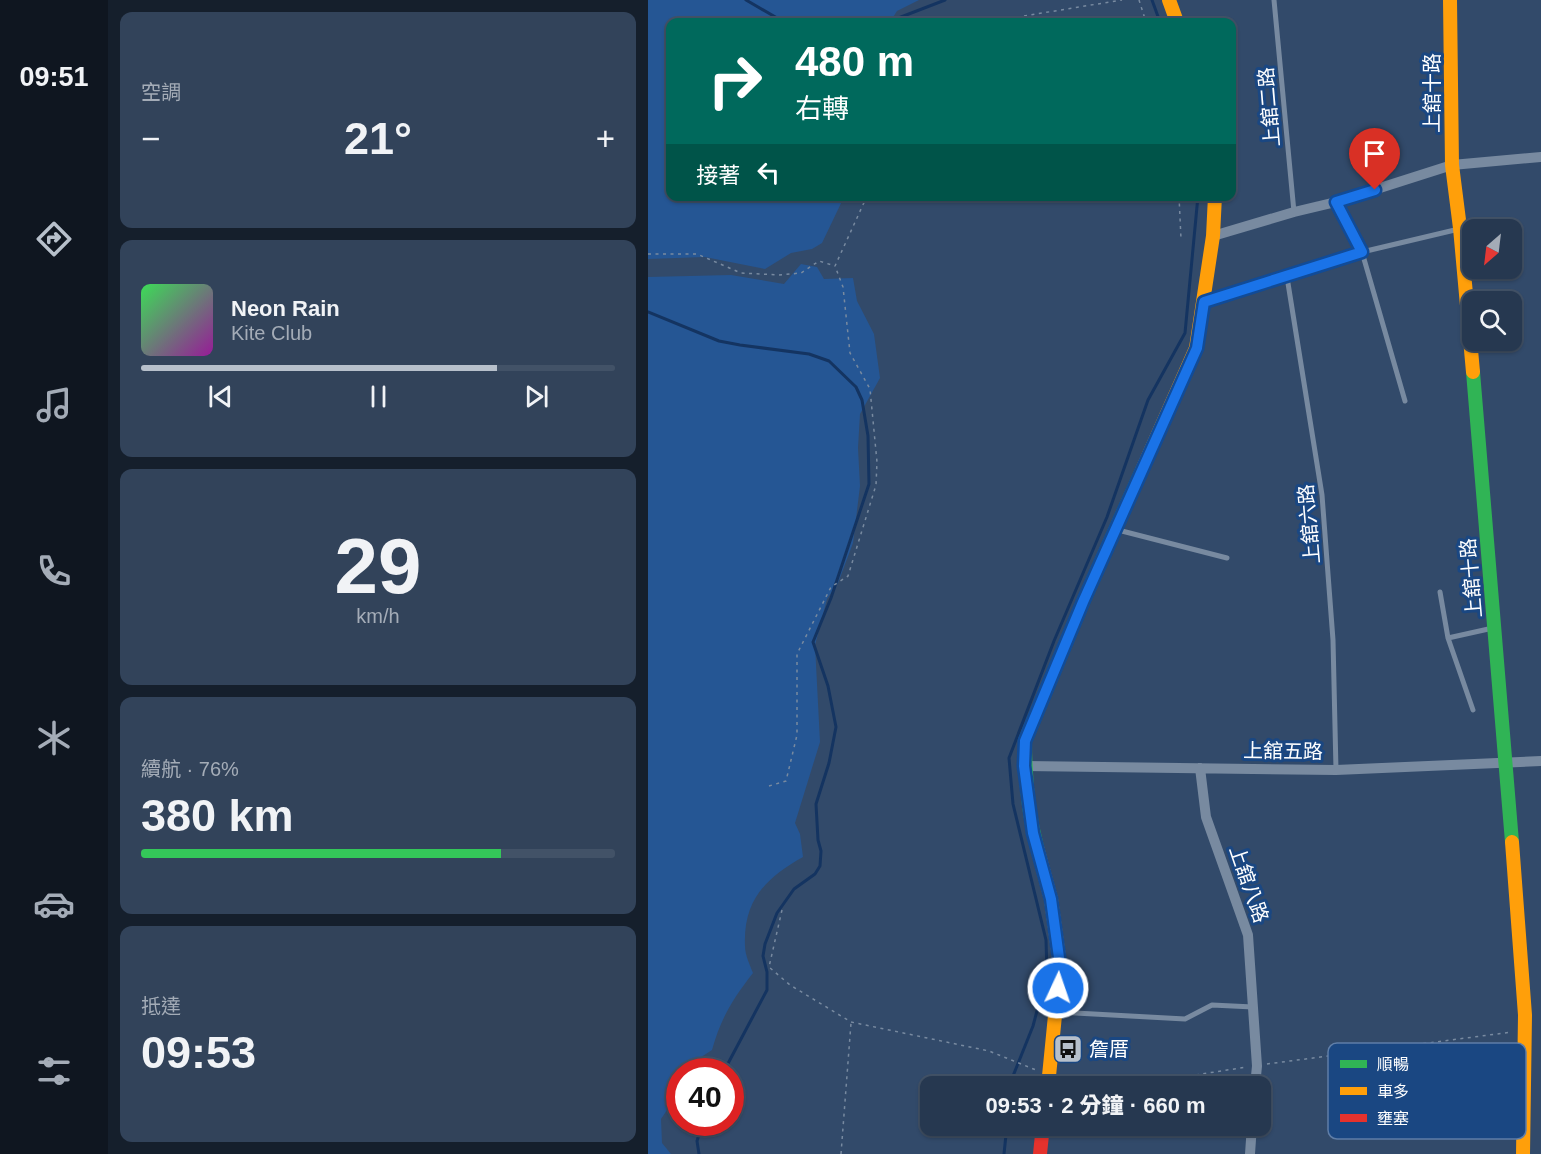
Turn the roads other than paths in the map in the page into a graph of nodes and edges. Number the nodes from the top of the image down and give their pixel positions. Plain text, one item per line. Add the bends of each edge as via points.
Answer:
1 (1169, 0) edge
2 (1274, 0) edge
3 (1450, 0) edge
4 (1176, 18) edge
5 (1541, 157) edge
6 (1452, 165) junction
7 (1215, 201) edge
8 (1336, 202) junction
9 (1294, 212) junction
10 (1460, 228) junction
11 (1213, 236) junction
12 (1362, 252) junction
13 (1287, 277) junction
14 (1204, 302) junction
15 (1405, 401) dead end
16 (1116, 530) junction
17 (1227, 558) dead end
18 (1440, 592) dead end
19 (1495, 627) junction
20 (1448, 638) junction
21 (1473, 710) dead end
22 (1541, 761) edge
23 (1506, 763) junction
24 (1024, 766) junction
25 (1200, 768) junction
26 (1336, 770) junction
27 (1253, 1007) junction
28 (1055, 1012) junction
29 (1525, 1043) edge
30 (1049, 1076) edge
31 (1256, 1076) edge
32 (1042, 1136) edge
33 (1251, 1136) edge
34 (1523, 1139) edge
35 (1040, 1154) edge
36 (1250, 1154) edge
37 (1523, 1154) edge

1 - 4 street
2 - 9 lane, 上舘二路
3 - 6 street, 上舘十路
5 - 6 street
6 - 8 street
6 - 10 street, 上舘十路
7 - 11 street
8 - 9 street
8 - 12 lane
9 - 11 street
10 - 12 lane
10 - 19 street, 上舘十路
11 - 14 street
12 - 13 lane
12 - 15 lane
13 - 14 lane
13 - 26 lane, 上舘六路 via 1322,495 1333,640
14 - 16 street via 1197,348
16 - 17 lane
16 - 24 street via 1025,741
18 - 20 lane
19 - 20 lane
19 - 23 street, 上舘十路
20 - 21 lane
22 - 23 street, 上舘五路
23 - 26 street, 上舘五路
23 - 29 street, 上舘十路
24 - 25 street, 上舘五路
24 - 28 street via 1033,833 1051,899 1060,965
25 - 26 street, 上舘五路
25 - 27 street, 上舘八路 via 1206,817 1248,935
27 - 28 lane via 1212,1005 1185,1019
27 - 31 street, 上舘八路
28 - 30 street
32 - 35 street
33 - 36 street
34 - 37 street, 上舘十路

